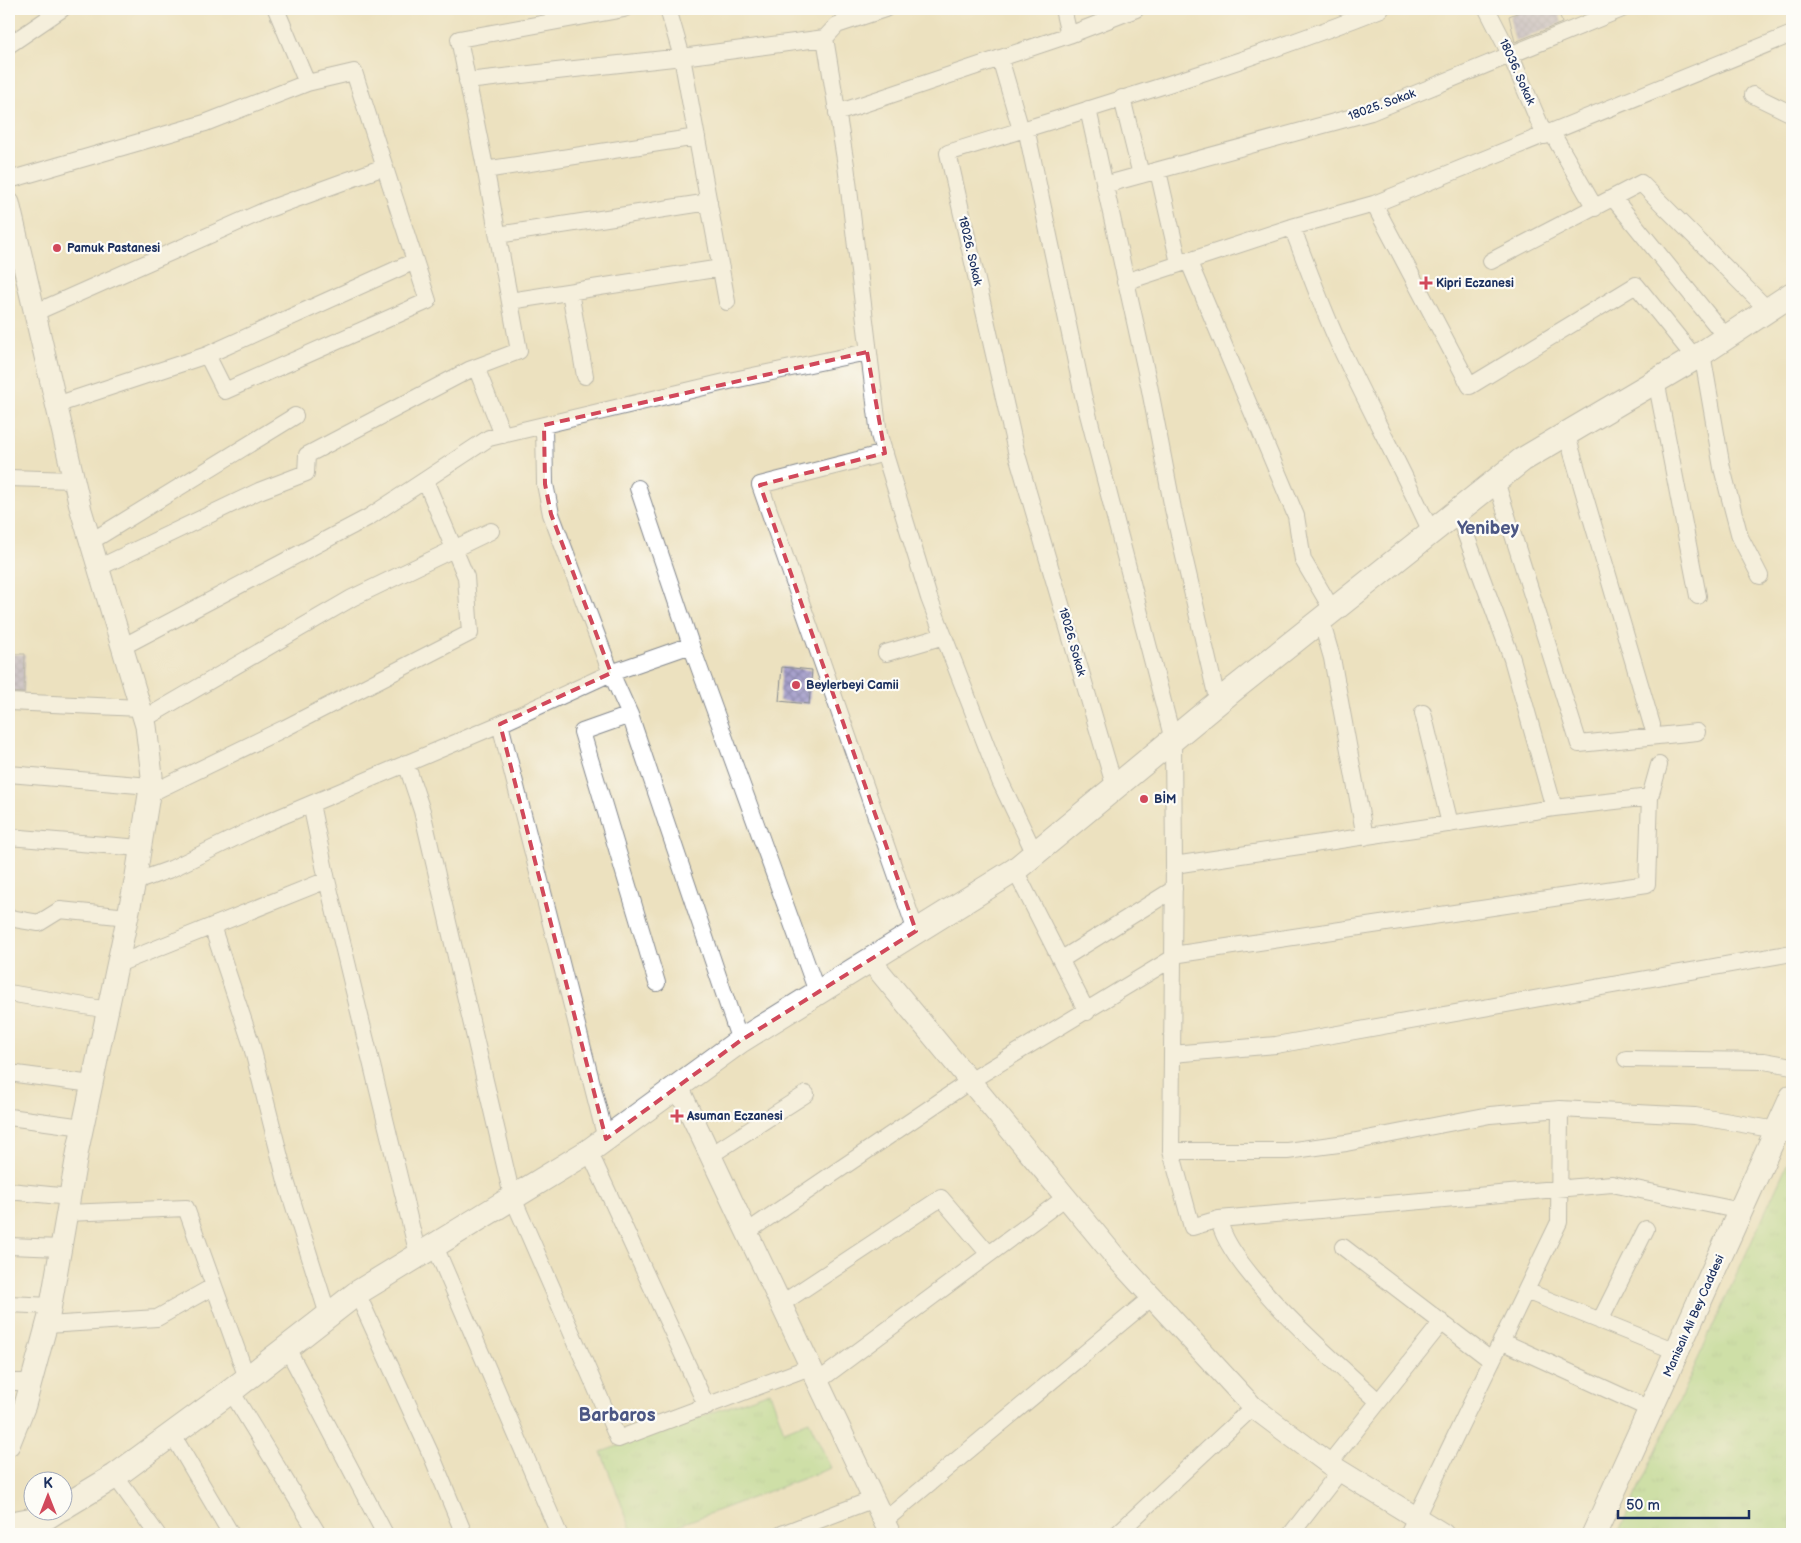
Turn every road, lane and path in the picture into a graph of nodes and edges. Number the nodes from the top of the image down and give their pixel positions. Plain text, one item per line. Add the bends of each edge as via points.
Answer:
1 (62, 9) edge
2 (276, 9) edge
3 (624, 9) edge
4 (668, 9) edge
5 (1063, 9) edge
6 (1136, 9) edge
7 (1381, 9) edge
8 (1487, 9) edge
9 (1622, 9) edge
10 (876, 10) edge
11 (1792, 34) edge
12 (1069, 35) junction
13 (825, 38) junction
14 (9, 45) edge
15 (1510, 54) junction
16 (682, 57) junction
17 (1000, 58) junction
18 (467, 81) junction
19 (307, 83) junction
20 (1753, 95) dead end
21 (1122, 98) junction
22 (1088, 109) junction
23 (837, 113) junction
24 (1792, 114) edge
25 (1023, 129) junction
26 (1548, 134) junction
27 (697, 137) junction
28 (384, 167) junction
29 (486, 170) junction
30 (1158, 171) junction
31 (1141, 175) junction
32 (9, 180) edge
33 (1104, 185) junction
34 (1614, 199) junction
35 (709, 202) junction
36 (9, 203) edge
37 (1374, 204) junction
38 (1595, 208) junction
39 (1292, 227) junction
40 (498, 235) junction
41 (1491, 261) dead end
42 (415, 262) junction
43 (1184, 262) junction
44 (721, 268) junction
45 (1125, 282) junction
46 (570, 292) junction
47 (1792, 294) edge
48 (510, 301) junction
49 (727, 302) dead end
50 (1768, 310) junction
51 (34, 313) junction
52 (1725, 336) junction
53 (867, 352) junction
54 (207, 355) junction
55 (1699, 356) junction
56 (476, 367) junction
57 (585, 376) dead end
58 (1656, 380) junction
59 (56, 405) junction
60 (295, 416) dead end
61 (544, 425) junction
62 (1566, 432) junction
63 (503, 435) junction
64 (885, 453) junction
65 (9, 478) edge
66 (73, 480) junction
67 (425, 480) junction
68 (1496, 481) junction
69 (638, 488) dead end
70 (1457, 512) junction
71 (491, 531) dead end
72 (1431, 532) junction
73 (90, 542) junction
74 (454, 548) junction
75 (98, 568) junction
76 (1760, 576) dead end
77 (1698, 596) dead end
78 (1327, 615) junction
79 (944, 636) junction
80 (691, 645) junction
81 (122, 647) junction
82 (886, 653) dead end
83 (611, 673) junction
84 (9, 702) edge
85 (1218, 703) junction
86 (142, 713) junction
87 (1423, 713) dead end
88 (630, 715) junction
89 (500, 724) junction
90 (1652, 724) dead end
91 (1696, 732) dead end
92 (1173, 740) junction
93 (406, 763) junction
94 (1659, 765) dead end
95 (9, 774) edge
96 (1114, 788) junction
97 (150, 790) junction
98 (1650, 797) junction
99 (311, 804) junction
100 (1554, 808) junction
101 (1450, 824) junction
102 (9, 837) edge
103 (1365, 837) junction
104 (140, 848) junction
105 (1035, 854) junction
106 (1174, 865) junction
107 (1015, 870) junction
108 (327, 880) junction
109 (135, 882) junction
110 (1174, 888) junction
111 (128, 917) junction
112 (9, 918) edge
113 (212, 926) junction
114 (916, 931) junction
115 (1792, 953) edge
116 (1173, 956) junction
117 (1062, 959) junction
118 (870, 960) junction
119 (118, 964) junction
120 (657, 983) dead end
121 (817, 992) junction
122 (9, 993) edge
123 (108, 1010) junction
124 (1087, 1012) junction
125 (740, 1041) junction
126 (1172, 1054) junction
127 (1626, 1059) dead end
128 (1792, 1066) edge
129 (9, 1073) edge
130 (970, 1081) junction
131 (92, 1084) junction
132 (678, 1087) junction
133 (806, 1094) dead end
134 (1792, 1097) edge
135 (1560, 1109) junction
136 (9, 1117) edge
137 (83, 1127) junction
138 (1785, 1133) edge
139 (598, 1145) junction
140 (1171, 1151) junction
141 (712, 1155) junction
142 (1559, 1189) junction
143 (9, 1191) edge
144 (512, 1196) junction
145 (1066, 1197) junction
146 (68, 1205) junction
147 (1741, 1211) junction
148 (1219, 1219) junction
149 (1646, 1229) dead end
150 (747, 1232) junction
151 (9, 1246) edge
152 (1343, 1247) dead end
153 (61, 1248) junction
154 (426, 1249) junction
155 (989, 1254) junction
156 (214, 1286) junction
157 (1526, 1290) junction
158 (357, 1293) junction
159 (1152, 1297) junction
160 (9, 1304) edge
161 (781, 1304) junction
162 (328, 1315) junction
163 (49, 1316) junction
164 (1600, 1321) junction
165 (1442, 1322) junction
166 (1501, 1341) junction
167 (287, 1348) junction
168 (1678, 1352) junction
169 (1492, 1361) junction
170 (814, 1374) junction
171 (9, 1382) edge
172 (32, 1382) junction
173 (239, 1384) junction
174 (1378, 1401) junction
175 (707, 1407) junction
176 (1253, 1407) junction
177 (1652, 1410) junction
178 (172, 1434) junction
179 (9, 1443) edge
180 (1334, 1467) junction
181 (115, 1476) junction
182 (874, 1499) junction
183 (72, 1502) edge
184 (31, 1520) edge
185 (9, 1524) edge
186 (1412, 1526) edge
187 (887, 1528) edge
188 (157, 1534) edge
189 (231, 1534) edge
190 (318, 1534) edge
191 (385, 1534) edge
192 (464, 1534) edge
193 (559, 1534) edge
194 (782, 1534) edge
195 (1116, 1534) edge
196 (1291, 1534) edge
197 (1443, 1534) edge
198 (1594, 1534) edge

1 - 14 street
2 - 19 street
3 - 18 street via 459,39
4 - 16 street
5 - 12 street
6 - 12 street
7 - 21 street, 18026. Sokak
8 - 15 street, 18036. Sokak
9 - 15 street, 18025. Sokak
10 - 13 street via 838,25
11 - 26 street
12 - 17 street
13 - 16 street
13 - 23 street
15 - 26 street, 18036. Sokak
15 - 30 street, 18025. Sokak via 1371,112
16 - 18 street
16 - 27 street
17 - 23 street
17 - 25 street
18 - 29 street
19 - 28 street via 354,72
19 - 32 street via 205,123
20 - 24 street
21 - 22 street, 18026. Sokak
21 - 31 street
22 - 25 street, 18026. Sokak
22 - 33 street
23 - 53 street
25 - 92 street via 1083,395
25 - 96 street, 18026. Sokak via 948,153 1016,451
26 - 37 street
26 - 38 street, 18036. Sokak
27 - 29 street
27 - 35 street
28 - 42 street
28 - 51 street via 266,210
29 - 40 street
30 - 31 street, 18025. Sokak
30 - 43 street
31 - 33 street, 18025. Sokak
33 - 45 street
34 - 38 street
34 - 50 street via 1641,183
34 - 52 street
35 - 40 street
35 - 44 street
36 - 51 street
37 - 39 street
37 - 55 street via 1470,386 1636,285
38 - 41 street
39 - 43 street
39 - 72 street via 1341,350
40 - 48 street
42 - 54 street
42 - 54 street via 428,301 225,391
43 - 45 street
43 - 78 street via 1296,516 1303,560
44 - 46 street
44 - 49 street
45 - 85 street
46 - 48 street
46 - 57 street
47 - 50 main road
48 - 56 street via 519,351
50 - 52 main road
51 - 59 street
52 - 55 main road
53 - 61 street
53 - 64 street
54 - 59 street
55 - 58 main road
55 - 76 street via 1740,537
56 - 63 street
56 - 75 street via 307,455 306,472
58 - 62 main road
58 - 77 street
59 - 66 street
60 - 73 street
61 - 63 street
61 - 83 street via 545,484 551,514
62 - 68 main road
62 - 90 street
63 - 67 street via 489,438
64 - 79 street via 929,598
64 - 114 street via 760,485
65 - 66 street
66 - 73 street
67 - 74 street
67 - 81 street via 369,517
68 - 70 main road
68 - 91 street via 1578,744
69 - 80 street
70 - 72 main road
70 - 100 street via 1512,659
71 - 74 street
72 - 78 main road
73 - 75 street
74 - 86 street via 352,598
74 - 97 street via 466,577 470,633 285,728
75 - 81 street
78 - 85 main road
78 - 103 street
79 - 82 street
79 - 105 street via 1000,781
80 - 83 street
80 - 121 street
81 - 86 street
83 - 88 street
83 - 89 street
84 - 86 street
85 - 92 main road
86 - 97 street via 152,776
87 - 101 street
88 - 120 street via 582,732
88 - 125 street
89 - 93 street
89 - 139 street
92 - 96 main road
92 - 106 street
93 - 99 street
93 - 144 street via 422,811
94 - 98 street
95 - 97 street
96 - 105 main road
97 - 104 street
98 - 100 street
98 - 116 street via 1647,884
99 - 108 street
99 - 109 street via 171,869
100 - 101 street
101 - 103 street
102 - 104 street
103 - 106 street
104 - 109 street
105 - 107 main road
106 - 110 street
107 - 114 main road
107 - 117 street
108 - 113 street
108 - 154 street
109 - 111 street
110 - 116 street
110 - 117 street
111 - 112 street via 60,910 39,923
111 - 119 street
113 - 119 street
113 - 162 street via 251,1043 286,1181
114 - 118 main road
115 - 126 street via 1276,1045
116 - 124 street
116 - 126 street
117 - 124 street
118 - 121 main road
118 - 130 street
119 - 123 street
121 - 125 main road
122 - 123 street
123 - 131 street
124 - 130 street
125 - 132 main road
126 - 140 street
127 - 128 street via 1764,1061
129 - 131 street
130 - 145 street
130 - 150 street
131 - 137 street
132 - 139 main road
132 - 141 street
133 - 141 street
134 - 138 main road, Manisalı Ali Bey Caddesi
135 - 138 street via 1695,1116
135 - 140 street via 1490,1115 1287,1151
135 - 142 street
136 - 137 street
137 - 146 street
138 - 147 main road, Manisalı Ali Bey Caddesi
139 - 144 main road
139 - 175 street
140 - 148 street via 1192,1227
141 - 150 street
142 - 147 street via 1612,1184
142 - 148 street
142 - 157 street via 1559,1222
143 - 146 street
144 - 154 main road
144 - 175 street via 618,1439
145 - 155 street
145 - 159 street
146 - 153 street
146 - 156 street via 186,1208
147 - 168 main road, Manisalı Ali Bey Caddesi
148 - 174 street via 1220,1232 1229,1247 1279,1308
149 - 164 street
150 - 161 street
151 - 153 street
152 - 165 street
153 - 163 street
154 - 158 main road
154 - 193 street
155 - 161 street via 942,1198
155 - 170 street
156 - 163 street via 157,1318
156 - 173 street
157 - 164 street
157 - 166 street
158 - 162 main road
158 - 192 street
159 - 176 street
159 - 187 street
160 - 163 street
161 - 170 street
162 - 167 main road
163 - 172 street
164 - 168 street
165 - 169 street
165 - 174 street
166 - 169 street
166 - 177 street
167 - 173 main road
167 - 191 street
168 - 177 main road, Manisalı Ali Bey Caddesi
169 - 186 street
170 - 175 street
170 - 182 street
171 - 172 street
172 - 179 street via 26,1405
173 - 178 main road
173 - 190 street
174 - 180 street
176 - 180 street
176 - 195 street
177 - 198 main road, Manisalı Ali Bey Caddesi
178 - 181 main road
178 - 189 street
180 - 186 street
180 - 196 street
181 - 183 main road
181 - 188 street
182 - 187 street
182 - 194 street
184 - 185 main road
186 - 197 street

